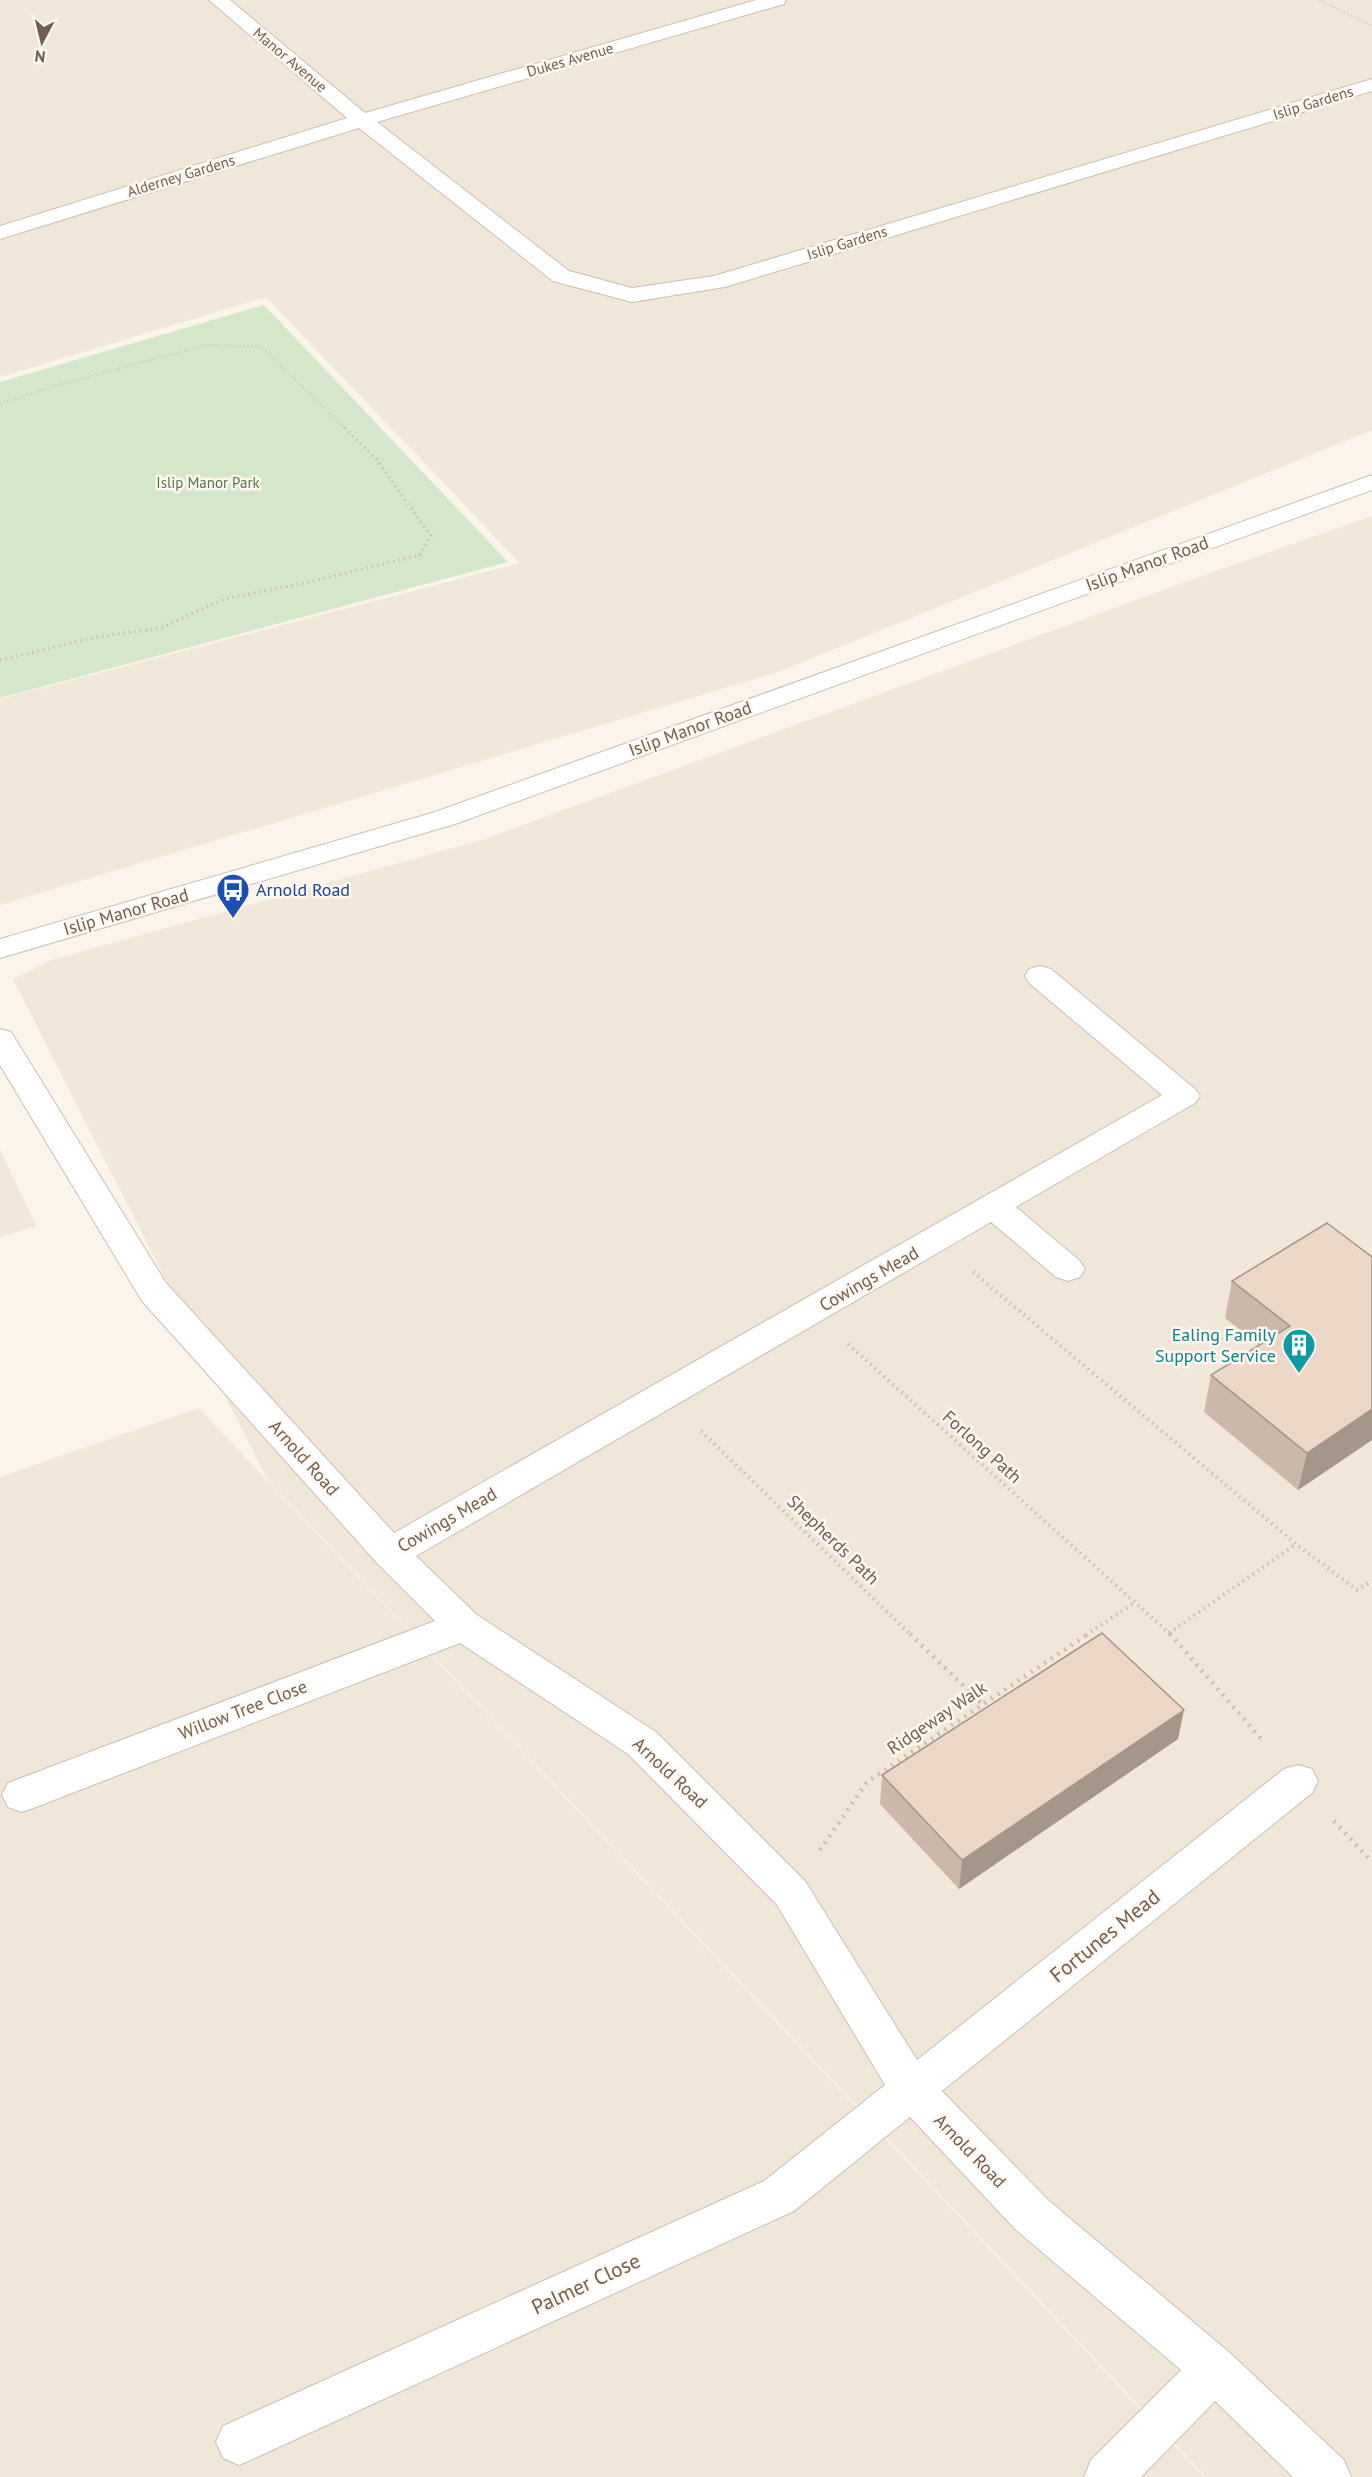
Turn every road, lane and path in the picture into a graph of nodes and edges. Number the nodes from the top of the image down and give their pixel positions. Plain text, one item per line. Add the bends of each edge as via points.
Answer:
1 (218, 0) edge
2 (777, 0) edge
3 (1319, 0) edge
4 (1372, 26) edge
5 (1372, 85) edge
6 (362, 120) junction
7 (0, 233) edge
8 (0, 404) edge
9 (1372, 483) edge
10 (0, 660) edge
11 (0, 949) edge
12 (1040, 976) dead end
13 (0, 1039) edge
14 (994, 1207) junction
15 (936, 1241) junction
16 (1068, 1269) dead end
17 (812, 1311) junction
18 (664, 1396) junction
19 (1296, 1544) junction
20 (390, 1553) junction
21 (1372, 1581) edge
22 (1134, 1603) junction
23 (464, 1626) junction
24 (982, 1704) junction
25 (1298, 1781) dead end
26 (22, 1795) dead end
27 (791, 1893) junction
28 (912, 2091) junction
29 (1215, 2369) junction
30 (239, 2442) dead end
31 (1108, 2477) edge
32 (1327, 2477) edge

1 - 6 street, Manor Avenue
2 - 6 street, Dukes Avenue
3 - 4 path
5 - 6 street, Islip Gardens via 717,282 632,295 561,276
6 - 7 street, Alderney Gardens
8 - 10 path via 206,345 262,346 376,459 431,536 420,555 224,599 161,628 96,637
9 - 11 street, Islip Manor Road via 445,818
12 - 14 street, Cowings Mead via 1184,1096
13 - 20 street, Arnold Road via 154,1292
14 - 15 street, Cowings Mead
14 - 16 street
15 - 17 street, Cowings Mead
15 - 19 path
17 - 18 street, Cowings Mead
17 - 22 path, Forlong Path
18 - 20 street, Cowings Mead
18 - 24 path, Shepherds Path
19 - 21 path via 1357,1590
19 - 22 path, Forlong Path via 1169,1633
20 - 23 street, Arnold Road
22 - 24 path, Ridgeway Walk
23 - 26 street, Willow Tree Close
23 - 27 street, Arnold Road via 642,1743
24 - 27 path, Ridgeway Walk via 867,1782
25 - 28 street, Fortunes Mead
27 - 28 street, Arnold Road
28 - 29 street, Arnold Road via 1032,2215
28 - 30 street, Palmer Close via 779,2196
29 - 31 street
29 - 32 street, Arnold Road

